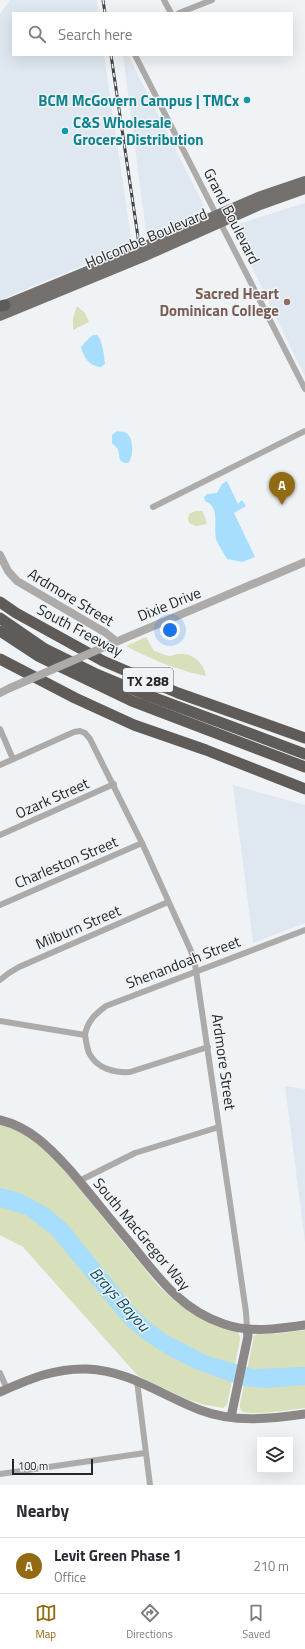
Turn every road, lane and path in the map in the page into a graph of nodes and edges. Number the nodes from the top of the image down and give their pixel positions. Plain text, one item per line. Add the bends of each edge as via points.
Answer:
1 (164, 0) edge
2 (212, 0) edge
3 (170, 12) edge
4 (182, 12) edge
5 (136, 56) edge
6 (305, 181) edge
7 (305, 189) edge
8 (219, 219) junction
9 (2, 306) edge
10 (0, 316) edge
11 (305, 389) edge
12 (305, 431) edge
13 (153, 507) dead end
14 (0, 555) edge
15 (305, 562) edge
16 (0, 602) edge
17 (0, 618) edge
18 (0, 630) edge
19 (114, 642) junction
20 (0, 659) edge
21 (0, 693) edge
22 (0, 729) edge
23 (305, 738) edge
24 (305, 754) edge
25 (13, 759) junction
26 (0, 765) edge
27 (305, 767) edge
28 (256, 770) junction
29 (114, 784) junction
30 (305, 789) edge
31 (305, 794) edge
32 (0, 834) edge
33 (142, 843) junction
34 (168, 902) junction
35 (0, 905) edge
36 (305, 930) edge
37 (196, 971) junction
38 (0, 980) edge
39 (0, 1022) edge
40 (84, 1035) junction
41 (208, 1047) junction
42 (0, 1120) edge
43 (219, 1127) junction
44 (79, 1181) junction
45 (305, 1325) edge
46 (247, 1329) junction
47 (0, 1373) edge
48 (137, 1381) junction
49 (3, 1390) edge
50 (305, 1414) edge
51 (231, 1417) junction
52 (145, 1453) junction
53 (0, 1474) edge
54 (150, 1485) edge

1 - 3 street
2 - 4 street
5 - 8 street, Grand Boulevard
6 - 8 main road, Holcombe Boulevard via 258,197
7 - 8 main road, Holcombe Boulevard
8 - 9 main road, Holcombe Boulevard
8 - 10 main road, Holcombe Boulevard via 83,282
8 - 11 street, Grand Boulevard
12 - 13 street
14 - 19 street, Ardmore Street via 8,571 17,581 106,633
15 - 19 street, Dixie Drive
16 - 23 highway, South Freeway / TX 288 via 103,661 178,693
17 - 24 highway via 45,649 94,673
18 - 27 highway via 38,656 132,701
19 - 21 street, Dixie Drive, bridge
20 - 28 highway via 134,725
22 - 25 street
25 - 26 street
25 - 29 street, Ardmore Street via 80,731 90,739
28 - 30 highway
28 - 31 highway
29 - 32 street, Ozark Street
29 - 33 street, Ardmore Street
33 - 34 street, Ardmore Street
33 - 35 street, Charleston Street
34 - 37 street, Ardmore Street via 193,956
34 - 38 street, Milburn Street via 19,967
36 - 37 street, Shenandoah Street
37 - 40 street, Shenandoah Street via 106,1006 86,1025
37 - 41 street, Ardmore Street
39 - 40 street
40 - 41 street via 90,1054 110,1071 120,1073
41 - 43 street, Ardmore Street
42 - 44 main road, South MacGregor Way via 36,1136
43 - 44 street via 135,1153
43 - 46 street, Ardmore Street
44 - 46 main road, South MacGregor Way via 173,1294 207,1318
45 - 46 main road, South MacGregor Way
46 - 51 main road, Ardmore Street via 248,1336
47 - 49 street
48 - 49 main road via 106,1372 75,1369 50,1372
48 - 51 main road via 202,1411
48 - 52 street
50 - 51 main road via 263,1419
52 - 53 street
52 - 54 street

